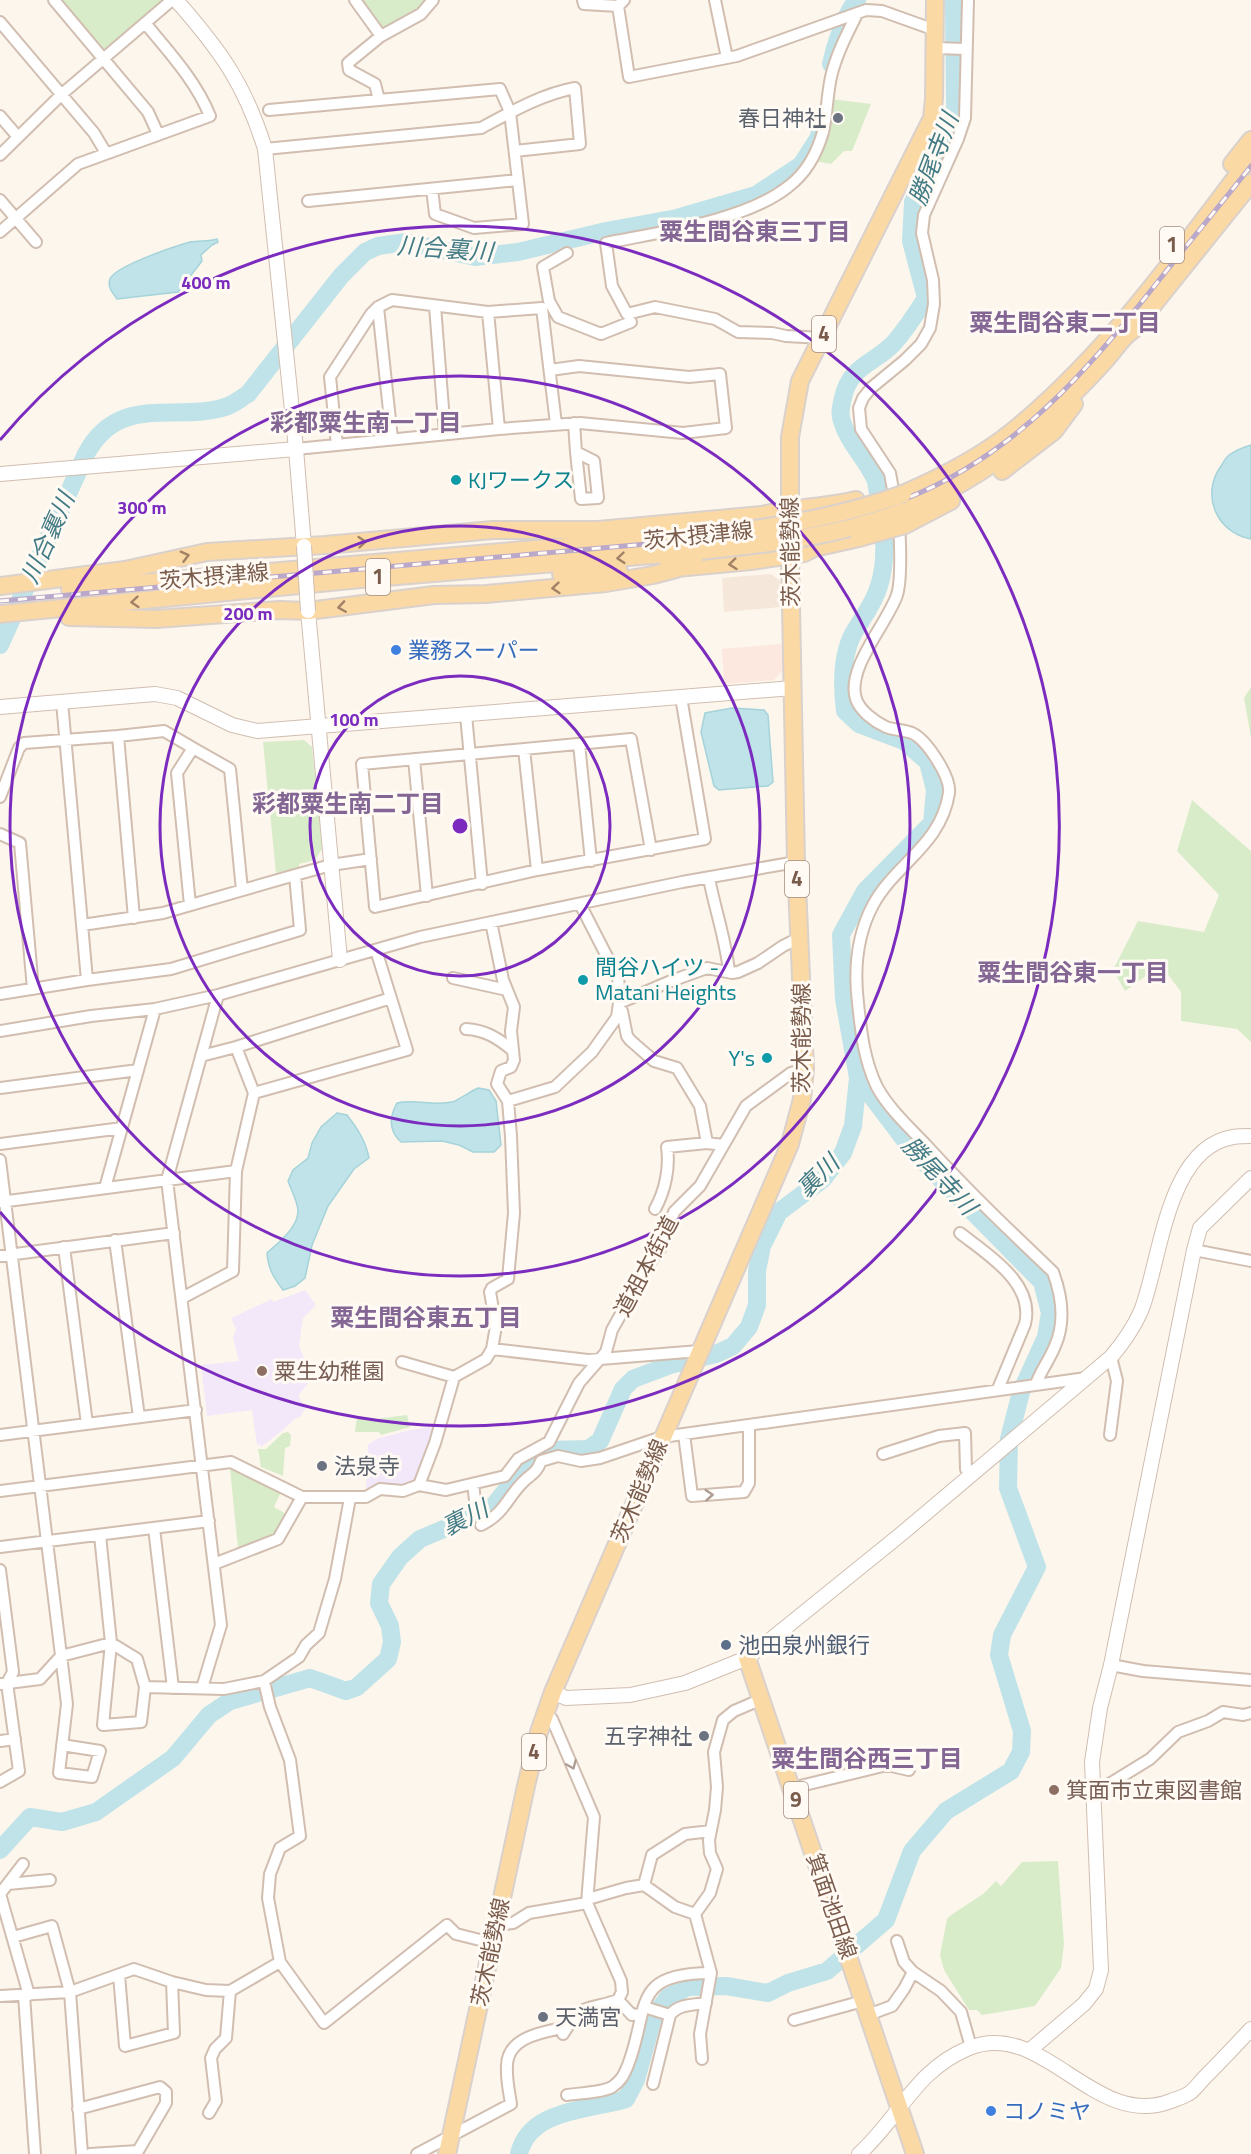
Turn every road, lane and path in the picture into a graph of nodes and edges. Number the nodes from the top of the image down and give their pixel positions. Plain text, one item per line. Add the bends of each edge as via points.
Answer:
1 (54, 0) edge
2 (174, 0) edge
3 (356, 0) edge
4 (433, 0) edge
5 (583, 0) edge
6 (715, 0) edge
7 (935, 0) edge
8 (621, 3) edge
9 (968, 5) edge
10 (855, 14) junction
11 (0, 22) edge
12 (145, 23) junction
13 (934, 30) junction
14 (381, 36) junction
15 (935, 48) junction
16 (966, 49) junction
17 (104, 58) junction
18 (727, 58) junction
19 (62, 94) junction
20 (379, 100) junction
21 (269, 110) dead end
22 (510, 112) junction
23 (0, 116) edge
24 (158, 134) junction
25 (18, 137) junction
26 (1251, 140) edge
27 (266, 149) junction
28 (515, 151) junction
29 (106, 153) junction
30 (0, 155) edge
31 (1251, 157) edge
32 (1246, 177) edge
33 (518, 180) junction
34 (432, 189) junction
35 (1251, 196) edge
36 (0, 200) edge
37 (308, 201) dead end
38 (15, 218) junction
39 (0, 232) edge
40 (1178, 237) junction
41 (36, 242) dead end
42 (567, 254) dead end
43 (435, 306) junction
44 (378, 307) junction
45 (488, 312) junction
46 (631, 322) dead end
47 (1132, 330) junction
48 (822, 339) junction
49 (550, 370) junction
50 (1070, 412) junction
51 (574, 423) junction
52 (556, 424) junction
53 (499, 429) junction
54 (446, 434) junction
55 (392, 439) junction
56 (337, 445) junction
57 (296, 449) junction
58 (576, 452) dead end
59 (0, 474) edge
60 (904, 503) junction
61 (789, 510) junction
62 (598, 530) junction
63 (700, 543) junction
64 (304, 546) junction
65 (790, 555) junction
66 (676, 569) junction
67 (241, 574) junction
68 (66, 584) junction
69 (0, 586) edge
70 (243, 592) junction
71 (0, 595) edge
72 (308, 611) junction
73 (57, 613) junction
74 (0, 614) edge
75 (793, 688) junction
76 (681, 697) junction
77 (62, 702) junction
78 (5, 707) edge
79 (466, 715) junction
80 (320, 727) junction
81 (118, 736) junction
82 (65, 740) junction
83 (579, 744) junction
84 (193, 748) junction
85 (524, 749) junction
86 (469, 754) junction
87 (414, 759) junction
88 (0, 797) edge
89 (0, 834) edge
90 (651, 850) junction
91 (371, 859) junction
92 (591, 861) junction
93 (796, 862) junction
94 (331, 865) junction
95 (537, 870) junction
96 (295, 875) junction
97 (709, 878) junction
98 (482, 884) junction
99 (242, 890) junction
100 (428, 896) junction
101 (580, 904) junction
102 (190, 905) junction
103 (134, 918) junction
104 (491, 922) junction
105 (82, 925) junction
106 (799, 938) junction
107 (376, 950) junction
108 (340, 960) junction
109 (729, 972) junction
110 (453, 978) dead end
111 (87, 980) junction
112 (33, 989) junction
113 (507, 990) junction
114 (0, 994) edge
115 (218, 995) junction
116 (391, 998) junction
117 (619, 1005) junction
118 (155, 1009) junction
119 (466, 1029) dead end
120 (0, 1031) edge
121 (236, 1047) junction
122 (512, 1050) junction
123 (201, 1056) junction
124 (805, 1069) junction
125 (138, 1070) junction
126 (0, 1088) edge
127 (254, 1093) junction
128 (508, 1101) junction
129 (122, 1128) junction
130 (1251, 1136) edge
131 (707, 1143) junction
132 (0, 1144) edge
133 (723, 1145) junction
134 (0, 1160) edge
135 (236, 1171) junction
136 (1251, 1178) edge
137 (167, 1180) junction
138 (105, 1188) junction
139 (3, 1202) edge
140 (655, 1209) dead end
141 (174, 1233) junction
142 (960, 1233) dead end
143 (115, 1240) junction
144 (64, 1247) junction
145 (1194, 1250) junction
146 (12, 1254) junction
147 (0, 1256) edge
148 (1251, 1261) edge
149 (182, 1298) junction
150 (492, 1349) junction
151 (699, 1351) junction
152 (1111, 1357) junction
153 (600, 1360) junction
154 (402, 1362) dead end
155 (454, 1377) junction
156 (1089, 1377) junction
157 (1036, 1384) junction
158 (998, 1389) junction
159 (196, 1410) junction
160 (139, 1417) junction
161 (87, 1424) junction
162 (750, 1425) junction
163 (34, 1431) junction
164 (684, 1434) junction
165 (0, 1435) edge
166 (1110, 1435) dead end
167 (662, 1437) junction
168 (531, 1451) junction
169 (883, 1454) dead end
170 (541, 1461) junction
171 (203, 1465) junction
172 (966, 1469) dead end
173 (473, 1484) junction
174 (40, 1485) junction
175 (419, 1485) junction
176 (0, 1491) edge
177 (302, 1497) junction
178 (350, 1498) junction
179 (476, 1508) dead end
180 (209, 1521) junction
181 (481, 1525) dead end
182 (154, 1528) junction
183 (100, 1534) junction
184 (47, 1541) junction
185 (0, 1547) edge
186 (214, 1564) junction
187 (0, 1570) edge
188 (111, 1643) junction
189 (62, 1656) junction
190 (747, 1658) junction
191 (1111, 1665) junction
192 (1251, 1680) edge
193 (264, 1681) junction
194 (3, 1684) edge
195 (145, 1687) junction
196 (173, 1688) junction
197 (202, 1688) junction
198 (553, 1692) junction
199 (762, 1699) junction
200 (1251, 1713) edge
201 (546, 1714) junction
202 (15, 1739) junction
203 (0, 1741) edge
204 (62, 1745) dead end
205 (909, 1770) dead end
206 (0, 1782) edge
207 (792, 1788) junction
208 (1093, 1794) junction
209 (711, 1831) junction
210 (23, 1864) dead end
211 (50, 1880) dead end
212 (8, 1884) junction
213 (644, 1885) junction
214 (587, 1901) junction
215 (694, 1914) junction
216 (3, 1915) edge
217 (496, 1925) junction
218 (13, 1937) junction
219 (897, 1941) dead end
220 (492, 1943) junction
221 (280, 1962) junction
222 (913, 1972) junction
223 (119, 1975) junction
224 (710, 1975) junction
225 (172, 1982) junction
226 (230, 1991) junction
227 (70, 1992) junction
228 (26, 1995) junction
229 (0, 1996) edge
230 (618, 2000) junction
231 (706, 2002) junction
232 (866, 2008) junction
233 (643, 2011) junction
234 (670, 2014) junction
235 (794, 2020) dead end
236 (1251, 2029) edge
237 (971, 2047) junction
238 (1030, 2050) junction
239 (702, 2059) dead end
240 (653, 2084) dead end
241 (567, 2095) dead end
242 (900, 2108) junction
243 (78, 2109) junction
244 (209, 2113) dead end
245 (450, 2137) junction
246 (35, 2154) edge
247 (82, 2154) edge
248 (90, 2154) edge
249 (417, 2154) edge
250 (447, 2154) edge
251 (859, 2154) edge
252 (915, 2154) edge

1 - 17 street
2 - 12 street
2 - 27 street via 209,37 235,74
3 - 14 street
4 - 14 street via 421,14
5 - 8 street via 585,4
6 - 18 street
7 - 13 main road, 茨木能勢線 / 4
8 - 18 street via 629,77
9 - 16 street
10 - 13 street via 882,11
10 - 18 street
10 - 48 street via 831,77 823,131 815,153 789,187 714,221 606,243 612,286 627,314 655,307 715,320 738,332
11 - 19 street
12 - 17 street
12 - 24 street via 202,97 210,116
13 - 15 main road, 茨木能勢線 / 4
14 - 20 street via 348,63 349,70 375,84
15 - 16 street
15 - 48 main road, 茨木能勢線 / 4 via 932,118
16 - 157 street via 965,118 924,214 922,232 933,280 930,328 921,344 871,388 859,413 861,429 892,479 900,536 899,585 866,652 855,695 868,715 884,726 914,734 945,773 950,790 937,830 873,904 856,960 856,993 862,1043 878,1088 901,1119 969,1191 1053,1272 1060,1289 1061,1325
17 - 19 street
17 - 24 street via 148,112
19 - 25 street
19 - 29 street
20 - 21 street
20 - 22 street via 500,88
22 - 27 street via 481,128
22 - 28 street
22 - 28 street via 575,88 580,144
23 - 25 street
24 - 29 street
25 - 30 street
26 - 40 main road, 1
27 - 57 street
28 - 33 street
29 - 38 street via 78,164
31 - 32 main road, 茨木摂津線 / 1
32 - 40 main road, 1
32 - 47 main road, 茨木摂津線 / 1
32 - 60 main road, 茨木摂津線 / 1 via 1209,213 1076,373 1012,432
33 - 34 street
33 - 34 street via 523,224 474,228 435,214
34 - 37 street
35 - 50 main road, 1 via 1134,342
36 - 38 street
38 - 39 street
38 - 41 street
40 - 60 main road, 1 via 1063,374 1002,426 944,465
42 - 46 street via 543,267 549,301 558,317 601,334
43 - 44 street via 392,300
43 - 45 street
43 - 54 street
44 - 55 street
44 - 56 street via 330,377
45 - 49 street via 542,308
45 - 53 street
47 - 50 main road via 1129,339
47 - 60 main road, 茨木摂津線 / 1 via 1068,399 996,463 956,487
48 - 61 main road, 茨木能勢線 / 4 via 798,389 790,437
49 - 51 street via 579,366 689,377 720,374 726,428 683,432
49 - 52 street
50 - 60 main road via 1054,431 1003,471 968,492
51 - 52 street
51 - 58 street
52 - 53 street
53 - 54 street
54 - 55 street
55 - 56 street
56 - 57 street
57 - 59 street
57 - 64 street
60 - 61 main road via 856,500
60 - 63 main road, 茨木摂津線 / 1, bridge
60 - 65 main road, bridge via 859,538
61 - 62 main road
61 - 65 main road, 茨木能勢線 / 4
64 -> 62 main road via 494,530
62 - 67 main road
63 - 67 main road, 茨木摂津線 / 1
63 -> 70 main road, 茨木摂津線 / 1
68 -> 64 main road via 207,552
64 - 72 street, bridge
65 -> 66 main road
65 - 75 main road, 茨木能勢線 / 4
66 - 70 main road
66 -> 72 main road via 606,583 486,594 434,594
67 - 68 main road, 茨木摂津線 / 1
68 - 69 main road
68 - 71 main road, 茨木摂津線 / 1
70 -> 73 main road, 茨木摂津線 / 1
72 - 73 main road via 156,619
72 - 80 street
73 - 74 main road
75 - 76 street
75 - 93 main road, 茨木能勢線 / 4
76 - 79 street
76 - 90 street via 705,839
77 - 78 street
77 - 80 street via 154,694 177,698 232,725 257,731
77 - 82 street
79 - 80 street
79 - 86 street
80 - 94 street
81 - 82 street
81 - 84 street via 164,731
81 - 103 street
82 - 88 street via 22,745
82 - 105 street
83 - 85 street
83 - 90 street via 631,739
83 - 92 street
84 - 99 street via 230,769
84 - 102 street via 177,772
85 - 86 street
85 - 95 street
86 - 87 street
86 - 98 street
87 - 91 street via 362,764
87 - 100 street
89 - 112 street via 20,843
90 - 92 street
91 - 94 street
91 - 100 street via 375,907
92 - 95 street
93 - 97 street
93 - 106 main road, 茨木能勢線 / 4
94 - 96 street
94 - 108 street
95 - 98 street
96 - 99 street
96 - 111 street via 300,930 171,969
97 - 101 street
97 - 109 street via 727,946
98 - 100 street
99 - 102 street
101 - 104 street
101 - 117 street via 618,978
102 - 103 street
103 - 105 street
104 - 107 street
104 - 113 street
105 - 111 street
106 - 109 street via 758,963
106 - 124 main road, 茨木能勢線 / 4
107 - 108 street
107 - 116 street
108 - 115 street
109 - 117 street via 707,968
110 - 113 street
111 - 112 street
112 - 114 street
113 - 122 street via 514,1007
115 - 118 street
115 - 123 street
116 - 121 street
116 - 127 street via 406,1050
117 - 128 street via 617,1017 592,1052 555,1087
117 - 131 street via 630,1040 654,1061 677,1068 700,1106
118 - 120 street
118 - 125 street
119 - 122 street via 494,1035
121 - 123 street
121 - 127 street
122 - 128 street via 511,1067 501,1071 497,1084
123 - 137 street
124 - 133 street, 道祖本街道 via 791,1073 746,1106
124 - 151 main road, 茨木能勢線 / 4 via 790,1144
125 - 126 street
125 - 129 street
127 - 135 street
128 - 150 street via 514,1213 508,1279 490,1292 496,1326
129 - 132 street
129 - 138 street
130 - 152 street via 1231,1137 1206,1149 1187,1168 1172,1202 1141,1310 1130,1333
131 - 133 street
131 - 140 street via 667,1147 669,1161 663,1194
133 - 153 street, 道祖本街道 via 700,1186 674,1212 660,1250 640,1275
134 - 139 street
135 - 137 street
135 - 149 street via 233,1271
136 - 145 street via 1200,1228
137 - 138 street
137 - 141 street
138 - 139 street
139 - 146 street
141 - 143 street
141 - 149 street
142 - 158 street via 1000,1265 1017,1284 1026,1303 1025,1324
143 - 144 street
143 - 160 street
144 - 146 street
144 - 161 street
145 - 148 street
145 - 191 street
146 - 147 street
146 - 163 street
149 - 159 street
150 - 153 street
150 - 155 street via 486,1359
151 - 153 street
151 - 167 main road, 茨木能勢線 / 4
152 - 156 street
152 - 166 street via 1117,1381
153 - 168 street, 道祖本街道 via 579,1383 549,1442
154 - 155 street
155 - 175 street
156 - 157 street
156 - 190 street
157 - 158 street
158 - 162 street
159 - 160 street
159 - 171 street
160 - 161 street
161 - 163 street
162 - 164 street
164 -> 162 street via 692,1496 744,1492 749,1482
163 - 165 street
163 - 174 street
164 - 167 street
167 - 170 street via 600,1458 581,1461 558,1456
167 - 198 main road, 茨木能勢線 / 4
168 - 170 street
168 - 173 street, 道祖本街道 via 518,1459 505,1476
169 - 172 street via 939,1436 965,1434
170 - 181 street via 536,1473 523,1482 494,1519
171 - 174 street
171 - 177 street via 231,1462
171 - 180 street
173 - 175 street via 446,1490
173 - 179 street
174 - 176 street
174 - 184 street
175 - 178 street via 404,1491 380,1489 366,1497
177 - 178 street
177 - 186 street via 278,1539
178 - 193 street via 335,1579 319,1633 299,1657
180 - 182 street
180 - 186 street
182 - 183 street
182 - 196 street
183 - 184 street
183 - 188 street
184 - 185 street
184 - 189 street
186 - 197 street via 221,1625
187 - 194 street via 12,1672
188 - 189 street
188 - 195 street via 137,1659
188 - 195 street via 103,1725 141,1722
189 - 194 street via 40,1679
189 - 204 street via 67,1704
190 - 198 street via 685,1683 630,1695 566,1698
190 - 199 main road, 箕面池田線 / 9
191 - 192 street
191 - 208 street via 1092,1762
193 - 197 street via 224,1689
193 - 221 street via 290,1760 300,1836 280,1848 270,1874 268,1898
194 - 202 street
195 - 196 street
196 - 197 street
198 - 201 main road, 茨木能勢線 / 4
199 - 207 main road, 箕面池田線 / 9
199 - 209 street via 723,1720 714,1752 717,1787
200 - 208 street via 1223,1712 1178,1732 1150,1759
201 -> 214 street via 552,1719 594,1817
201 - 217 main road, 茨木能勢線 / 4
202 - 203 street
202 - 206 street via 19,1771
205 - 207 street via 887,1765
207 - 232 main road, 箕面池田線 / 9
208 - 238 street via 1101,1970 1096,1989 1084,2004
209 - 213 street via 686,1834 652,1855
209 - 215 street via 710,1853 717,1869 710,1893
210 - 212 street
211 - 212 street
212 - 216 street via 0,1894
213 - 214 street
213 - 215 street via 675,1907
214 - 217 street via 529,1913 513,1923
214 - 230 street via 621,1981
215 - 224 street
216 - 218 street
217 - 220 main road, 茨木能勢線 / 4
218 - 227 street via 52,1926
218 - 228 street
219 - 222 street via 904,1962
220 - 221 street via 456,1934 447,1925 324,2023
220 - 245 main road, 茨木能勢線 / 4
221 - 226 street
222 - 232 street via 892,2006
222 - 237 street via 941,1991 961,2012
223 - 225 street via 134,1969
223 - 225 street via 125,2046 174,2033
223 - 227 street
224 - 231 street
224 - 233 street via 678,1975 662,1982 649,1992
225 - 226 street
226 - 244 street via 225,2038 211,2058 216,2101
227 - 228 street
227 - 243 street
228 - 229 street
228 - 246 street
230 - 233 street via 632,2015
230 - 245 street via 583,2008 565,2031 535,2034 514,2048 507,2067 511,2104
231 - 234 street via 683,2006
231 - 239 street via 700,2034
232 - 235 street
232 - 242 main road, 箕面池田線 / 9
233 - 234 street
233 - 241 street via 623,2078 610,2088
234 - 240 street
236 - 238 street via 1188,2094 1163,2104 1140,2107 1114,2102
237 - 238 street via 1013,2045
237 - 242 street via 946,2059 918,2082
242 - 251 street
242 - 252 main road, 箕面池田線 / 9
243 - 247 street
243 - 248 street via 160,2087 166,2092 166,2103 138,2151
245 - 249 street
245 - 250 main road, 茨木能勢線 / 4

